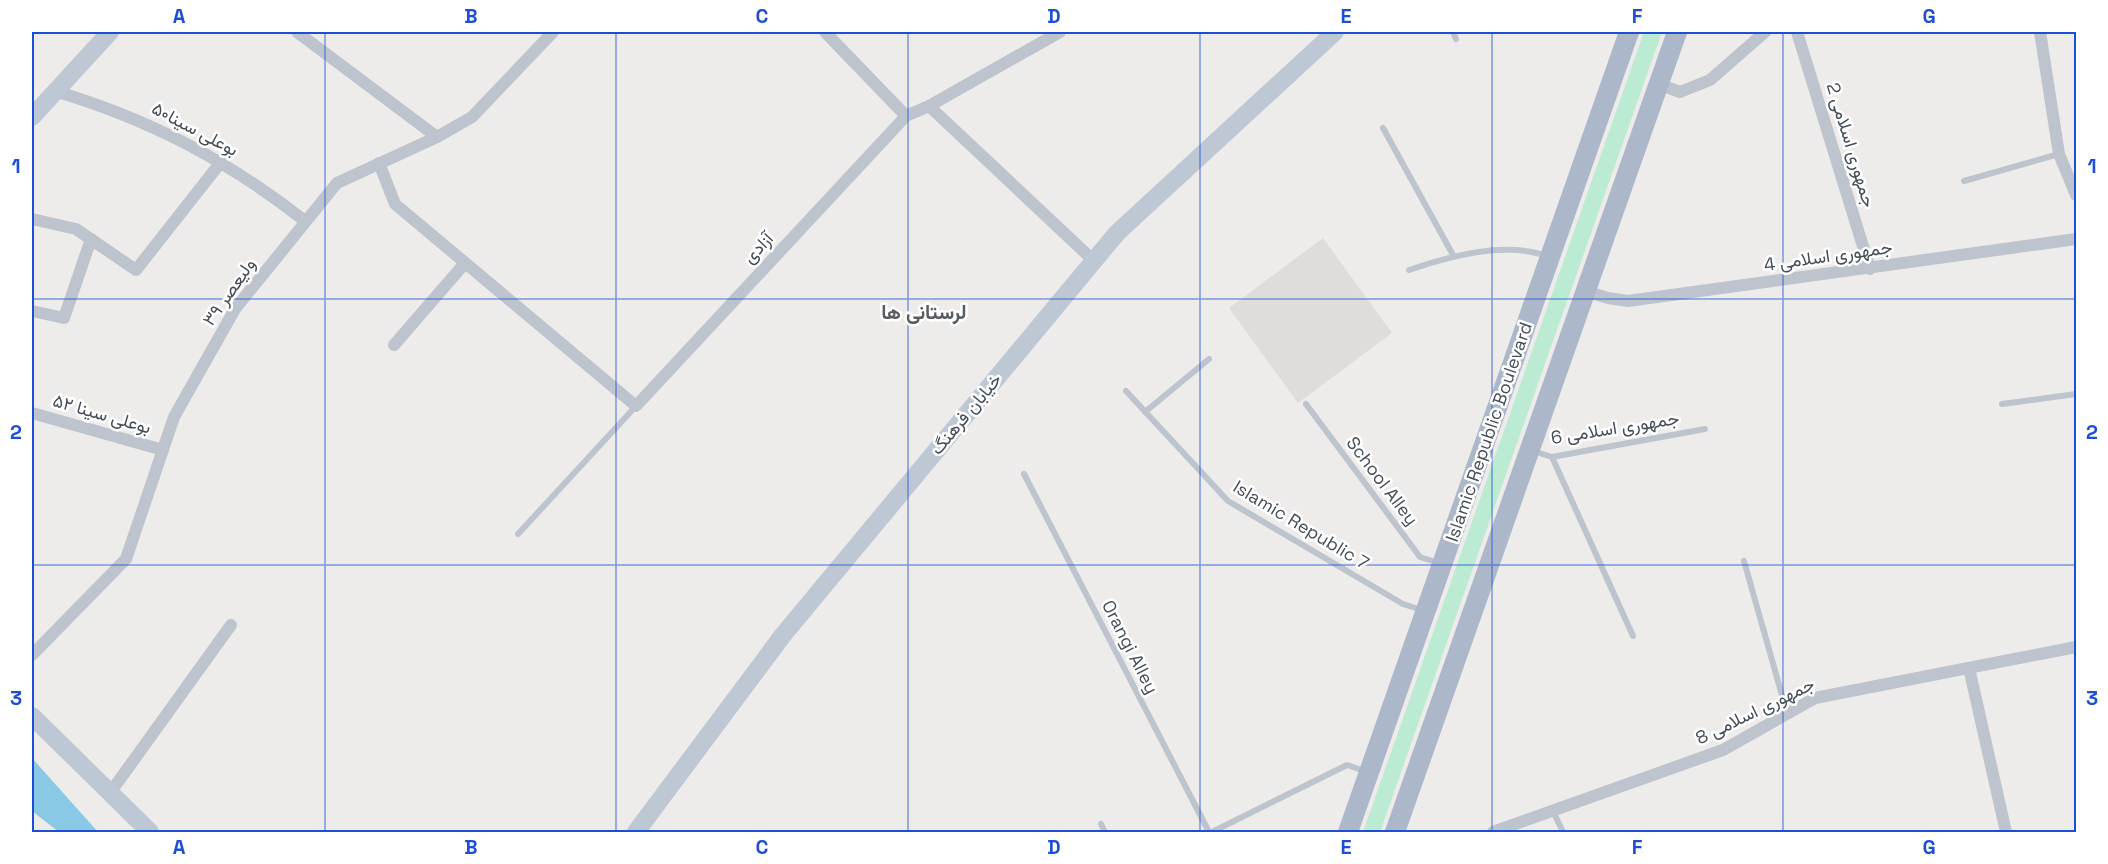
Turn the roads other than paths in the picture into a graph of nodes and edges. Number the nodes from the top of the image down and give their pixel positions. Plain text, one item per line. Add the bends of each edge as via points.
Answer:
1 (110, 32) edge
2 (297, 32) edge
3 (553, 32) edge
4 (825, 32) edge
5 (1060, 32) edge
6 (1335, 32) edge
7 (1453, 32) edge
8 (1629, 32) edge
9 (1677, 32) edge
10 (1765, 32) edge
11 (1797, 32) edge
12 (2040, 32) edge
13 (1456, 39) dead end
14 (1658, 84) junction
15 (55, 91) junction
16 (929, 106) junction
17 (906, 116) junction
18 (32, 117) edge
19 (1383, 128) dead end
20 (437, 136) junction
21 (2059, 154) junction
22 (221, 162) junction
23 (379, 163) junction
24 (1964, 182) dead end
25 (2076, 195) edge
26 (32, 219) edge
27 (305, 221) junction
28 (91, 239) junction
29 (2076, 239) edge
30 (1453, 255) junction
31 (1550, 257) junction
32 (1094, 261) junction
33 (465, 262) junction
34 (1870, 269) junction
35 (1409, 270) dead end
36 (1586, 291) junction
37 (32, 311) edge
38 (394, 345) dead end
39 (1209, 359) dead end
40 (1126, 391) dead end
41 (2076, 394) edge
42 (1306, 404) dead end
43 (2002, 404) dead end
44 (636, 405) junction
45 (1145, 412) junction
46 (32, 413) edge
47 (1705, 429) dead end
48 (1530, 449) junction
49 (163, 450) junction
50 (1552, 457) junction
51 (1024, 474) dead end
52 (518, 534) dead end
53 (1744, 561) dead end
54 (1442, 564) junction
55 (1425, 612) junction
56 (231, 625) dead end
57 (1633, 636) dead end
58 (2076, 647) edge
59 (32, 655) edge
60 (1969, 668) junction
61 (1787, 714) junction
62 (32, 716) edge
63 (1369, 772) junction
64 (110, 793) junction
65 (1553, 811) junction
66 (1101, 824) dead end
67 (150, 832) edge
68 (636, 832) edge
69 (1105, 832) edge
70 (1211, 832) edge
71 (1348, 832) edge
72 (1395, 832) edge
73 (1494, 832) edge
74 (1563, 832) edge
75 (2006, 832) edge

1 - 15 street
2 - 20 street
3 - 20 street, ولیعصر ۳۹ via 472,117
4 - 17 street
5 - 16 street, آزادی
6 - 32 street, خیابان فرهنگ via 1117,233
7 - 13 lane
8 - 31 main road, Islamic Republic Boulevard
9 - 14 main road
10 - 14 street via 1710,80 1680,92
11 - 34 street, جمهوری اسلامی 2
12 - 21 street
14 - 36 main road
15 - 18 street
15 - 22 street, بوعلی سینا۵۰ via 153,125
16 - 17 street, آزادی
16 - 32 street
17 - 44 street, آزادی
19 - 30 lane
20 - 23 street, ولیعصر ۳۹
21 - 24 lane
21 - 25 street
22 - 27 street, بوعلی سینا۵۰
22 - 28 street via 136,270
23 - 27 street, ولیعصر ۳۹ via 337,183
23 - 33 street via 395,204
26 - 28 street via 76,229
27 - 49 street, ولیعصر ۳۹ via 234,309 174,417
28 - 37 street via 64,318
29 - 34 street, جمهوری اسلامی 4
30 - 31 lane via 1528,249
30 - 35 lane
31 - 54 main road, Islamic Republic Boulevard
32 - 68 street, خیابان فرهنگ via 783,635
33 - 38 street
33 - 44 street
34 - 36 street, جمهوری اسلامی 4 via 1628,301
36 - 48 main road
39 - 45 lane
40 - 45 lane, Islamic Republic 7
41 - 43 lane
42 - 54 lane, School Alley via 1420,556
44 - 52 lane, آزادی
45 - 55 lane, Islamic Republic 7 via 1228,501 1403,604
46 - 49 street, بوعلی سینا ۵۲
47 - 50 lane, جمهوری اسلامی 6
48 - 50 lane, جمهوری اسلامی 6
48 - 72 main road
49 - 59 street, ولیعصر ۳۹ via 126,559
50 - 57 lane
51 - 70 lane, Orangi Alley
53 - 61 lane
54 - 55 main road, Islamic Republic Boulevard
55 - 63 main road, Islamic Republic Boulevard
56 - 64 street
58 - 60 street, جمهوری اسلامی 8
60 - 61 street, جمهوری اسلامی 8 via 1815,698
60 - 75 street
61 - 65 street, جمهوری اسلامی 8 via 1723,750
62 - 64 street
63 - 70 lane, Orangi Alley via 1347,765
63 - 71 main road, Islamic Republic Boulevard
64 - 67 street
65 - 73 street, جمهوری اسلامی 8
65 - 74 lane
66 - 69 lane

